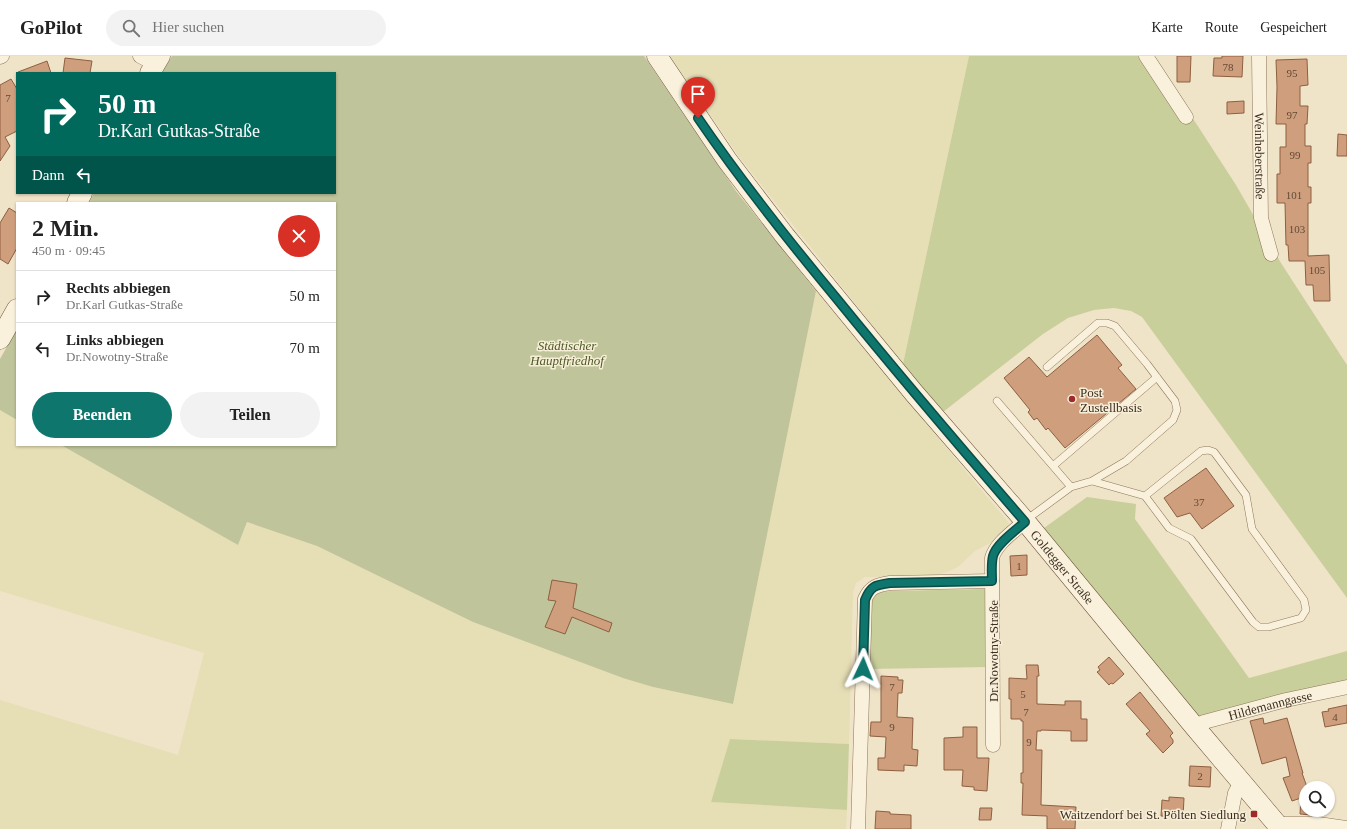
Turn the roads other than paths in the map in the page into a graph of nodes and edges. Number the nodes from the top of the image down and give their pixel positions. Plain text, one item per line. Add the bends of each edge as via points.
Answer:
1 (657, 56) edge
2 (1146, 56) edge
3 (1259, 56) edge
4 (1186, 117) dead end
5 (1271, 254) dead end
6 (16, 311) edge
7 (0, 339) edge
8 (1047, 367) dead end
9 (1157, 377) junction
10 (997, 401) dead end
11 (1053, 466) junction
12 (1092, 481) junction
13 (1071, 487) junction
14 (1145, 496) junction
15 (1025, 522) junction
16 (992, 581) junction
17 (1347, 687) edge
18 (1194, 726) junction
19 (993, 745) dead end
20 (1241, 782) junction
21 (1279, 826) edge
22 (1347, 828) edge
23 (858, 829) edge
24 (1228, 829) edge

1 - 15 street, Goldegger Straße via 727,160 785,236 914,393
2 - 4 street
3 - 5 street, Weinheberstraße via 1261,218
6 - 7 street
8 - 9 lane via 1098,323 1107,322 1115,326
9 - 11 lane
9 - 12 lane via 1175,401 1177,410 1173,420 1126,461
10 - 11 lane
11 - 13 lane
12 - 13 lane
12 - 14 lane
13 - 15 lane
14 - 14 lane via 1169,528 1191,539 1253,622 1259,626 1270,627 1300,618 1306,610 1304,600 1252,529 1246,495 1214,452 1201,451
15 - 16 street, Dr.Nowotny-Straße via 994,553
15 - 18 street, Goldegger Straße
16 - 19 street, Dr.Nowotny-Straße
16 - 23 street via 890,583 878,585 869,591 865,600
17 - 18 street, Hildemanngasse via 1286,700
18 - 20 street, Goldegger Straße
20 - 21 street, Goldegger Straße
20 - 24 street via 1235,793
21 - 22 street via 1318,824

